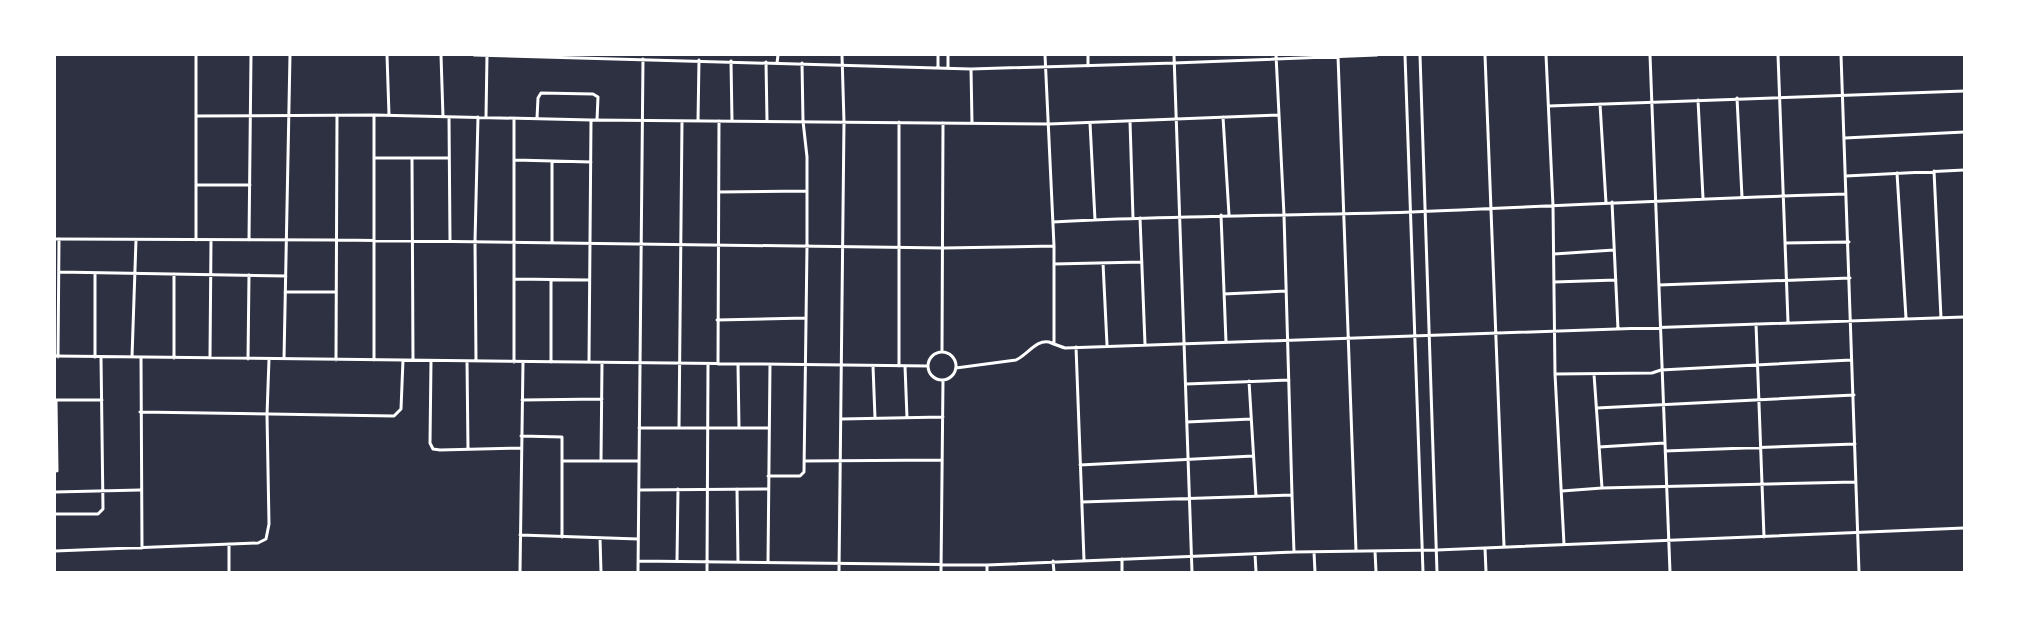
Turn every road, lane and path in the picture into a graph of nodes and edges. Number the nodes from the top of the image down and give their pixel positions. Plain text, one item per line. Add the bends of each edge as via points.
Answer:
1 (196, 55) edge
2 (251, 55) edge
3 (290, 55) edge
4 (387, 55) edge
5 (441, 55) edge
6 (474, 55) edge
7 (487, 55) edge
8 (499, 55) edge
9 (689, 55) edge
10 (778, 55) edge
11 (842, 55) edge
12 (938, 55) edge
13 (948, 55) edge
14 (1046, 55) edge
15 (1088, 55) edge
16 (1174, 55) edge
17 (1376, 55) edge
18 (1404, 55) edge
19 (1420, 55) edge
20 (1485, 55) edge
21 (1546, 55) edge
22 (1650, 55) edge
23 (1778, 55) edge
24 (1841, 55) edge
25 (549, 56) edge
26 (1338, 56) edge
27 (652, 57) edge
28 (1276, 57) edge
29 (643, 58) junction
30 (689, 60) junction
31 (698, 60) junction
32 (731, 61) junction
33 (766, 62) junction
34 (777, 63) junction
35 (802, 63) junction
36 (1174, 63) junction
37 (842, 65) junction
38 (1088, 66) junction
39 (1046, 67) junction
40 (938, 68) junction
41 (948, 68) junction
42 (971, 69) junction
43 (1964, 91) edge
44 (1843, 95) junction
45 (1780, 97) junction
46 (1737, 98) junction
47 (1698, 100) junction
48 (1651, 102) junction
49 (1600, 104) junction
50 (1548, 106) junction
51 (250, 115) junction
52 (289, 115) junction
53 (337, 115) junction
54 (374, 115) junction
55 (389, 115) junction
56 (1279, 115) junction
57 (196, 116) junction
58 (443, 116) junction
59 (449, 117) junction
60 (478, 117) junction
61 (1223, 117) junction
62 (486, 118) junction
63 (514, 118) junction
64 (537, 118) junction
65 (591, 120) junction
66 (597, 120) junction
67 (642, 120) junction
68 (682, 120) junction
69 (698, 120) junction
70 (1176, 120) junction
71 (719, 121) junction
72 (732, 121) junction
73 (767, 121) junction
74 (1130, 121) junction
75 (803, 122) junction
76 (844, 122) junction
77 (899, 122) junction
78 (944, 123) junction
79 (972, 123) junction
80 (1090, 123) junction
81 (1049, 124) junction
82 (1964, 132) edge
83 (1845, 138) junction
84 (374, 158) junction
85 (412, 158) junction
86 (449, 158) junction
87 (515, 160) junction
88 (552, 162) junction
89 (591, 162) junction
90 (1964, 170) edge
91 (1934, 171) junction
92 (1896, 173) junction
93 (1846, 176) junction
94 (196, 185) junction
95 (250, 185) junction
96 (807, 191) junction
97 (719, 192) junction
98 (1846, 194) junction
99 (1783, 196) junction
100 (1742, 197) junction
101 (1703, 198) junction
102 (1656, 200) junction
103 (1612, 202) junction
104 (1606, 203) junction
105 (1553, 206) junction
106 (1491, 208) junction
107 (1425, 211) junction
108 (1344, 212) junction
109 (1410, 212) junction
110 (1284, 215) junction
111 (1221, 216) junction
112 (1229, 216) junction
113 (1180, 217) junction
114 (1133, 218) junction
115 (1140, 218) junction
116 (1095, 220) junction
117 (1053, 222) junction
118 (57, 239) edge
119 (136, 240) junction
120 (196, 240) junction
121 (211, 240) junction
122 (249, 240) junction
123 (287, 240) junction
124 (337, 240) junction
125 (375, 241) junction
126 (413, 241) junction
127 (450, 241) junction
128 (475, 241) junction
129 (515, 242) junction
130 (552, 242) junction
131 (591, 242) junction
132 (1849, 242) junction
133 (1785, 243) junction
134 (641, 244) junction
135 (681, 245) junction
136 (718, 245) junction
137 (807, 246) junction
138 (843, 246) junction
139 (1054, 246) junction
140 (900, 247) junction
141 (944, 248) junction
142 (1614, 250) junction
143 (1554, 254) junction
144 (1142, 262) junction
145 (1103, 263) junction
146 (1054, 264) junction
147 (59, 272) junction
148 (95, 273) junction
149 (135, 274) junction
150 (174, 274) junction
151 (210, 275) junction
152 (249, 275) junction
153 (286, 276) junction
154 (1850, 278) junction
155 (514, 279) junction
156 (551, 280) junction
157 (589, 280) junction
158 (1616, 280) junction
159 (1786, 280) junction
160 (1554, 282) junction
161 (1659, 285) junction
162 (1286, 291) junction
163 (286, 292) junction
164 (336, 292) junction
165 (1224, 294) junction
166 (1964, 317) edge
167 (806, 318) junction
168 (1906, 318) junction
169 (1941, 318) junction
170 (717, 320) junction
171 (1852, 320) junction
172 (1788, 322) junction
173 (1756, 324) junction
174 (1660, 328) junction
175 (1618, 329) junction
176 (1556, 330) junction
177 (1495, 333) junction
178 (1430, 335) junction
179 (1415, 336) junction
180 (1349, 338) junction
181 (1288, 340) junction
182 (1226, 342) junction
183 (1185, 343) junction
184 (1145, 344) junction
185 (1054, 345) junction
186 (1107, 345) junction
187 (1076, 347) junction
188 (942, 352) junction
189 (57, 356) edge
190 (95, 357) junction
191 (101, 357) junction
192 (132, 357) junction
193 (141, 357) junction
194 (174, 358) junction
195 (210, 358) junction
196 (248, 359) junction
197 (269, 359) junction
198 (284, 359) junction
199 (336, 360) junction
200 (374, 360) junction
201 (403, 360) junction
202 (413, 360) junction
203 (1852, 360) junction
204 (431, 361) junction
205 (467, 361) junction
206 (476, 361) junction
207 (514, 362) junction
208 (523, 362) junction
209 (551, 362) junction
210 (589, 362) junction
211 (602, 363) junction
212 (640, 363) junction
213 (679, 364) junction
214 (708, 364) junction
215 (718, 364) junction
216 (738, 364) junction
217 (770, 364) junction
218 (806, 365) junction
219 (842, 365) junction
220 (873, 366) junction
221 (899, 366) junction
222 (905, 366) junction
223 (928, 366) junction
224 (1757, 366) junction
225 (956, 368) junction
226 (1661, 370) junction
227 (1556, 374) junction
228 (1594, 374) junction
229 (943, 380) junction
230 (1289, 380) junction
231 (1249, 381) junction
232 (1186, 384) junction
233 (1854, 395) junction
234 (602, 399) junction
235 (56, 400) edge
236 (102, 400) junction
237 (522, 400) junction
238 (1758, 400) junction
239 (1663, 404) junction
240 (1597, 408) junction
241 (140, 412) junction
242 (267, 414) junction
243 (875, 418) junction
244 (906, 418) junction
245 (943, 418) junction
246 (841, 419) junction
247 (1251, 419) junction
248 (1188, 422) junction
249 (640, 428) junction
250 (679, 428) junction
251 (708, 428) junction
252 (739, 428) junction
253 (769, 428) junction
254 (521, 436) junction
255 (1664, 443) junction
256 (1854, 444) junction
257 (1600, 447) junction
258 (521, 448) junction
259 (468, 449) junction
260 (1759, 449) junction
261 (1664, 451) junction
262 (1253, 456) junction
263 (1189, 459) junction
264 (841, 460) junction
265 (942, 460) junction
266 (562, 461) junction
267 (601, 461) junction
268 (804, 461) junction
269 (639, 462) junction
270 (1080, 465) junction
271 (57, 470) dead end
272 (768, 476) junction
273 (1855, 482) junction
274 (1760, 485) junction
275 (1666, 486) junction
276 (1602, 488) junction
277 (678, 489) junction
278 (707, 489) junction
279 (736, 489) junction
280 (768, 489) junction
281 (140, 490) junction
282 (639, 490) junction
283 (103, 491) junction
284 (1562, 491) junction
285 (55, 492) edge
286 (1292, 495) junction
287 (1256, 496) junction
288 (1190, 498) junction
289 (1082, 502) junction
290 (55, 514) edge
291 (1964, 528) edge
292 (1857, 534) junction
293 (520, 535) junction
294 (562, 537) junction
295 (1764, 537) junction
296 (600, 538) junction
297 (638, 539) junction
298 (1669, 540) junction
299 (229, 544) junction
300 (1564, 544) junction
301 (1504, 546) junction
302 (1485, 547) junction
303 (142, 548) junction
304 (1422, 550) junction
305 (1437, 550) junction
306 (55, 551) edge
307 (1356, 551) junction
308 (1375, 551) junction
309 (1294, 552) junction
310 (1314, 552) junction
311 (1255, 554) junction
312 (1192, 556) junction
313 (1122, 559) junction
314 (1084, 560) junction
315 (638, 561) junction
316 (677, 561) junction
317 (707, 562) junction
318 (738, 562) junction
319 (768, 562) junction
320 (1054, 562) junction
321 (839, 563) junction
322 (940, 565) junction
323 (987, 565) junction
324 (229, 572) edge
325 (520, 572) edge
326 (600, 572) edge
327 (638, 572) edge
328 (707, 572) edge
329 (839, 572) edge
330 (941, 572) edge
331 (987, 572) edge
332 (1054, 572) edge
333 (1122, 572) edge
334 (1192, 572) edge
335 (1256, 572) edge
336 (1315, 572) edge
337 (1376, 572) edge
338 (1423, 572) edge
339 (1437, 572) edge
340 (1486, 572) edge
341 (1670, 572) edge
342 (1859, 572) edge

1 - 57 street
2 - 51 street
3 - 52 street
4 - 55 street
5 - 58 street
6 - 7 street
7 - 8 street
7 - 62 street
8 - 25 street
9 - 30 street
10 - 34 street
11 - 37 street
12 - 40 street
13 - 41 street
14 - 39 street
15 - 38 street
16 - 36 street
17 - 26 street
18 - 109 street
19 - 107 street
20 - 106 street
21 - 50 street
22 - 48 street
23 - 45 street
24 - 44 street
25 - 29 street
26 - 28 street
26 - 108 street
27 - 29 street
27 - 30 street
28 - 36 street
28 - 56 street
29 - 67 street
30 - 31 street
31 - 32 street
31 - 69 street
32 - 33 street
32 - 72 street
33 - 34 street
33 - 73 street
34 - 35 street
35 - 37 street
35 - 75 street
36 - 38 street
36 - 70 street
37 - 40 street
37 - 76 street
38 - 39 street
39 - 42 street
39 - 81 street
40 - 41 street
41 - 42 street
42 - 79 street
43 - 44 street
44 - 45 street
44 - 83 street
45 - 46 street
45 - 99 street
46 - 47 street
46 - 100 street
47 - 48 street
47 - 101 street
48 - 49 street
48 - 102 street
49 - 50 street
49 - 104 street
50 - 105 street
51 - 52 street
51 - 57 street
51 - 95 street
52 - 53 street
52 - 123 street
53 - 54 street
53 - 124 street
54 - 55 street
54 - 84 street
55 - 58 street
56 - 61 street
56 - 110 street
57 - 94 street
58 - 59 street
59 - 60 street
59 - 86 street
60 - 62 street
60 - 128 street
61 - 70 street
61 - 112 street
62 - 63 street
63 - 64 street
63 - 87 street
64 - 65 street
64 - 66 street via 541,93 594,94 598,98
65 - 66 street
65 - 89 street
66 - 67 street
67 - 68 street
67 - 134 street
68 - 69 street
68 - 135 street
69 - 71 street
70 - 74 street
70 - 113 street
71 - 72 street
71 - 97 street
72 - 73 street
73 - 75 street
74 - 80 street
74 - 114 street
75 - 76 street
75 - 96 street
76 - 77 street
76 - 138 street
77 - 78 street
77 - 140 street
78 - 79 street
78 - 141 street
79 - 81 street
80 - 81 street
80 - 116 street
81 - 117 street
82 - 83 street
83 - 93 street
84 - 85 street
84 - 125 street
85 - 86 street
85 - 126 street
86 - 127 street
87 - 88 street
87 - 129 street
88 - 89 street
88 - 130 street
89 - 131 street
90 - 91 street
91 - 92 street
91 - 169 street
92 - 93 street
92 - 168 street
93 - 98 street
94 - 95 street
94 - 120 street
95 - 122 street
96 - 97 street
96 - 137 street
97 - 136 street
98 - 99 street
98 - 132 street
99 - 100 street
99 - 133 street
100 - 101 street
101 - 102 street
102 - 103 street
102 - 161 street
103 - 104 street
103 - 142 street
104 - 105 street
105 - 106 street
105 - 143 street
106 - 107 street
106 - 177 street
107 - 109 street
107 - 178 street
108 - 109 street
108 - 110 street
108 - 180 street
109 - 179 street
110 - 112 street
110 - 162 street
111 - 112 street
111 - 113 street
111 - 165 street
113 - 115 street
113 - 183 street
114 - 115 street
114 - 116 street
115 - 144 street
116 - 117 street
117 - 139 street
118 - 119 street
118 - 147 street
119 - 120 street
119 - 149 street
120 - 121 street
121 - 122 street
121 - 151 street
122 - 123 street
123 - 124 street
123 - 153 street
124 - 125 street
124 - 164 street
125 - 126 street
125 - 200 street
126 - 127 street
126 - 202 street
127 - 128 street
128 - 129 street
128 - 206 street
129 - 130 street
129 - 155 street
130 - 131 street
131 - 134 street
131 - 157 street
132 - 133 street
132 - 154 street
133 - 159 street
134 - 135 street
134 - 212 street
135 - 136 street
135 - 213 street
136 - 137 street
136 - 170 street
137 - 138 street
137 - 167 street
138 - 140 street
138 - 219 street
139 - 141 street
139 - 146 street
140 - 141 street
140 - 221 street
141 - 188 street
142 - 143 street
142 - 158 street
143 - 160 street
144 - 145 street
144 - 184 street
145 - 146 street
145 - 186 street
146 - 185 street
147 - 148 street
147 - 189 street
148 - 149 street
148 - 190 street
149 - 150 street
149 - 192 street
150 - 151 street
150 - 194 street
151 - 152 street
151 - 195 street
152 - 153 street
152 - 196 street
153 - 163 street
154 - 159 street
154 - 171 street
155 - 156 street
155 - 207 street
156 - 157 street
156 - 209 street
157 - 210 street
158 - 160 street
158 - 175 street
159 - 161 street
159 - 172 street
160 - 176 street
161 - 174 street
162 - 165 street
162 - 181 street
163 - 164 street
163 - 198 street
164 - 199 street
165 - 182 street
166 - 169 street
167 - 170 street
167 - 218 street
168 - 169 street
168 - 171 street
170 - 215 street
171 - 172 street
171 - 203 street
172 - 173 street
173 - 174 street
173 - 224 street
174 - 175 street
174 - 226 street
175 - 176 street
176 - 177 street
176 - 227 street
177 - 178 street
177 - 301 street
178 - 179 street
178 - 305 street
179 - 180 street
179 - 304 street
180 - 181 street
180 - 307 street
181 - 182 street
181 - 230 street
182 - 183 street
183 - 184 street
183 - 232 street
184 - 186 street
185 - 187 street
185 - 225 street via 1040,343 1025,355 1010,361
186 - 187 street
187 - 270 street
188 - 223 street via 934,355
188 - 225 street via 953,357
189 - 190 street
190 - 191 street
191 - 192 street
191 - 236 street
192 - 193 street
193 - 194 street
193 - 241 street
194 - 195 street
195 - 196 street
196 - 197 street
197 - 198 street
197 - 242 street
198 - 199 street
199 - 200 street
200 - 201 street
201 - 202 street
201 - 242 street via 401,410 394,416
202 - 204 street
203 - 224 street
203 - 233 street
204 - 205 street
204 - 259 street via 431,446 436,450
205 - 206 street
205 - 259 street
206 - 207 street
207 - 208 street
208 - 209 street
208 - 237 street
209 - 210 street
210 - 211 street
211 - 212 street
211 - 234 street
212 - 213 street
212 - 249 street
213 - 214 street
213 - 250 street
214 - 215 street
214 - 251 street
215 - 216 street
216 - 217 street
216 - 252 street
217 - 218 street
217 - 253 street
218 - 219 street
218 - 268 street
219 - 220 street
219 - 246 street
220 - 221 street
220 - 243 street
221 - 222 street
222 - 223 street
222 - 244 street
223 - 229 street via 931,374
224 - 226 street
224 - 238 street
225 - 229 street via 951,377
226 - 228 street
226 - 239 street
227 - 228 street
227 - 284 street
228 - 240 street
229 - 245 street
230 - 231 street
230 - 286 street
231 - 232 street
231 - 247 street
232 - 248 street
233 - 238 street
233 - 256 street
234 - 237 street
234 - 267 street
235 - 236 street
235 - 271 street
236 - 283 street
237 - 254 street
238 - 239 street
238 - 260 street
239 - 240 street
239 - 255 street
240 - 257 street
241 - 242 street
241 - 281 street
242 - 299 street via 268,536 258,543
243 - 244 street
243 - 246 street
244 - 245 street
245 - 265 street
246 - 264 street
247 - 248 street
247 - 262 street
248 - 263 street
249 - 250 street
249 - 269 street
250 - 251 street
251 - 252 street
251 - 278 street
252 - 253 street
253 - 272 street
254 - 258 street
254 - 266 street via 562,436
255 - 257 street
255 - 261 street
256 - 260 street
256 - 273 street
257 - 276 street
258 - 259 street
258 - 293 street
260 - 261 street
260 - 274 street
261 - 275 street
262 - 263 street
262 - 287 street
263 - 270 street
263 - 288 street
264 - 265 street
264 - 268 street
264 - 321 street
265 - 322 street
266 - 267 street
266 - 294 street
267 - 269 street
268 - 272 street via 802,475
269 - 282 street
270 - 289 street
272 - 280 street
273 - 274 street
273 - 292 street
274 - 275 street
274 - 295 street
275 - 276 street
275 - 298 street
276 - 284 street
277 - 278 street
277 - 282 street
277 - 316 street
278 - 279 street
278 - 317 street
279 - 280 street
279 - 318 street
280 - 319 street
281 - 283 street
281 - 303 street
282 - 297 street
283 - 285 street
283 - 290 street via 101,513
284 - 300 street
286 - 287 street
286 - 309 street
287 - 288 street
288 - 289 street
288 - 312 street
289 - 314 street
291 - 292 street
292 - 295 street
292 - 342 street
293 - 294 street
293 - 325 street
294 - 296 street
295 - 298 street
296 - 297 street
296 - 326 street
297 - 315 street
298 - 300 street
298 - 341 street
299 - 303 street
299 - 324 street
300 - 301 street
301 - 302 street
302 - 305 street
302 - 340 street
303 - 306 street
304 - 305 street
304 - 308 street
304 - 338 street
305 - 339 street
307 - 308 street
307 - 310 street
308 - 337 street
309 - 310 street
309 - 311 street
310 - 336 street
311 - 312 street
311 - 335 street
312 - 313 street
312 - 334 street
313 - 314 street
313 - 333 street
314 - 320 street
315 - 316 street
315 - 327 street
316 - 317 street
317 - 318 street
317 - 328 street
318 - 319 street
319 - 321 street
320 - 323 street
320 - 332 street
321 - 322 street
321 - 329 street
322 - 323 street
322 - 330 street
323 - 331 street

